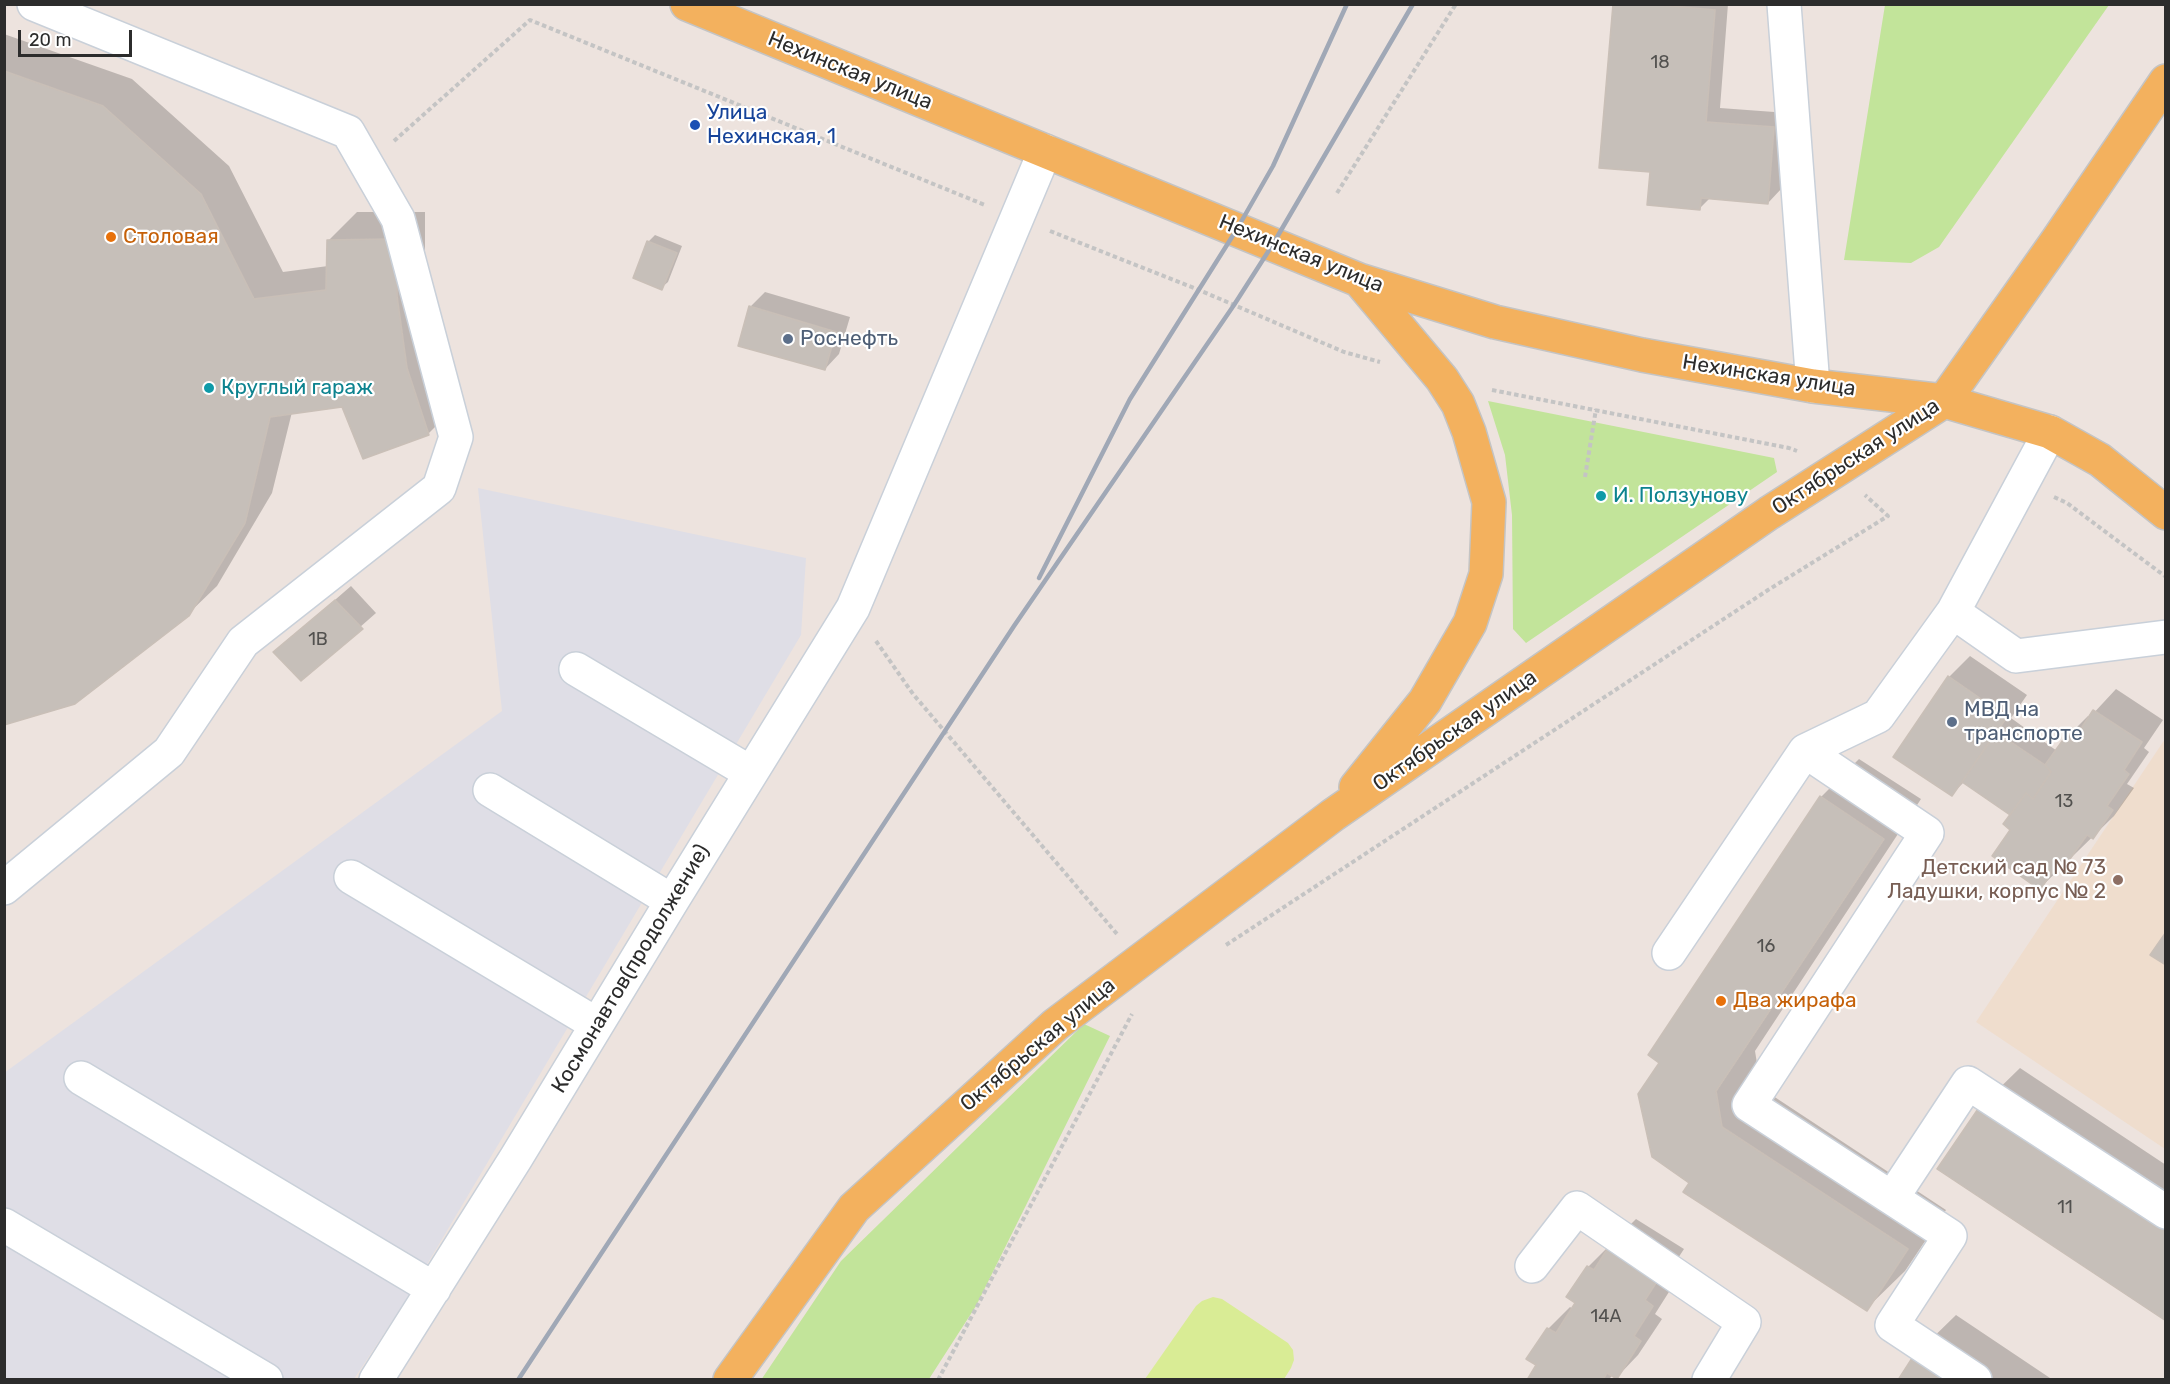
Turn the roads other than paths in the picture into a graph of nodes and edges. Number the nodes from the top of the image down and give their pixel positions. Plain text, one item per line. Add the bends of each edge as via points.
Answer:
1 (34, 4) edge
2 (687, 4) edge
3 (1784, 4) edge
4 (2166, 81) edge
5 (1045, 151) junction
6 (1359, 280) junction
7 (1813, 386) junction
8 (1944, 401) junction
9 (2050, 432) junction
10 (2166, 513) edge
11 (1953, 612) junction
12 (2166, 637) edge
13 (576, 669) dead end
14 (1806, 751) junction
15 (751, 773) junction
16 (490, 790) dead end
17 (1333, 815) junction
18 (351, 877) dead end
19 (4, 888) edge
20 (672, 901) junction
21 (1669, 953) dead end
22 (596, 1024) junction
23 (81, 1078) dead end
24 (1892, 1198) junction
25 (2166, 1212) edge
26 (4, 1225) edge
27 (1532, 1266) dead end
28 (434, 1289) junction
29 (266, 1380) edge
30 (376, 1380) edge
31 (730, 1380) edge
32 (1709, 1380) edge
33 (1975, 1380) edge

1 - 19 lane via 348,132 398,219 456,437 439,488 243,642 169,752
2 - 5 main road, Нехинская улица
3 - 7 lane
4 - 8 main road, Октябрьская улица
5 - 6 main road, Нехинская улица
5 - 15 lane, Космонавтов(продолжение) via 854,608
6 - 7 main road, Нехинская улица via 1495,322 1642,355
6 - 17 main road via 1442,379 1458,404 1489,502 1486,574 1470,623 1425,701
7 - 8 main road, Нехинская улица
8 - 9 main road, Нехинская улица
8 - 17 main road, Октябрьская улица via 1769,513
9 - 10 main road, Нехинская улица via 2100,460
9 - 11 lane
11 - 12 lane via 2016,656
11 - 14 lane via 1878,716
13 - 15 lane
14 - 21 lane
14 - 24 lane via 1927,833 1749,1105
15 - 20 lane, Космонавтов(продолжение)
16 - 20 lane
17 - 31 main road, Октябрьская улица via 1055,1025 854,1208
18 - 22 lane
20 - 22 lane, Космонавтов(продолжение)
22 - 28 lane, Космонавтов(продолжение)
23 - 28 lane
24 - 25 lane via 1968,1083
24 - 33 lane via 1950,1236 1892,1325
26 - 29 lane
27 - 32 lane via 1577,1208 1744,1322
28 - 30 lane, Космонавтов(продолжение)

